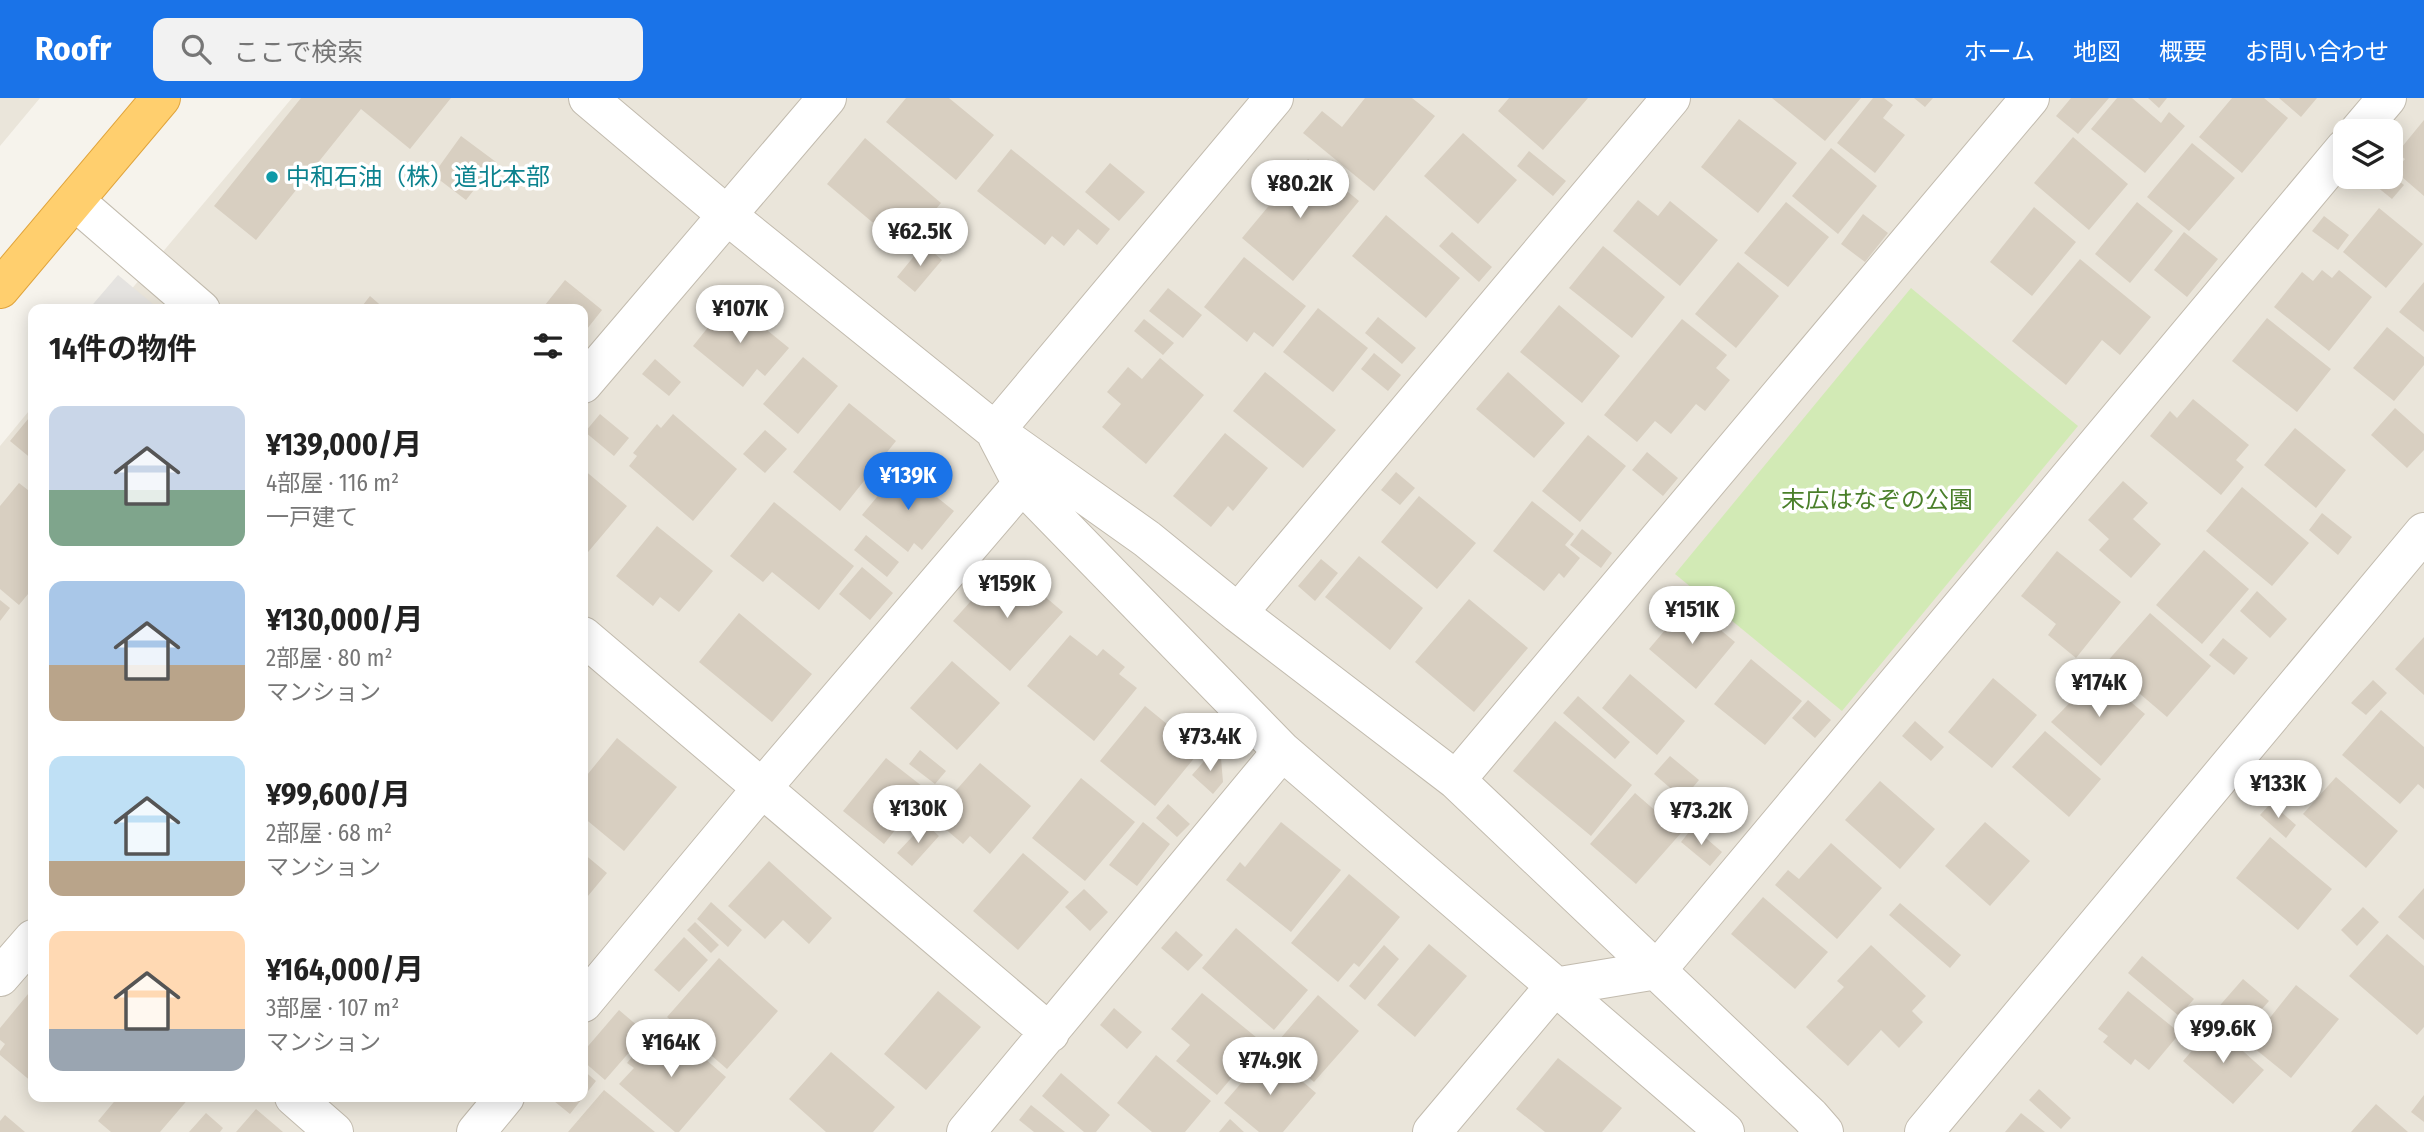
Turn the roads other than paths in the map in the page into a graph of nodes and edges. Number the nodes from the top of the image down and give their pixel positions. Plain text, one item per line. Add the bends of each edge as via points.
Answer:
1 (161, 98) edge
2 (588, 98) edge
3 (827, 98) edge
4 (1274, 98) edge
5 (1671, 98) edge
6 (2030, 98) edge
7 (2387, 98) edge
8 (2369, 119) edge
9 (2333, 162) edge
10 (75, 201) junction
11 (728, 216) junction
12 (0, 289) edge
13 (194, 304) edge
14 (588, 378) edge
15 (995, 431) junction
16 (1022, 484) junction
17 (2424, 532) edge
18 (1238, 613) junction
19 (588, 640) edge
20 (1282, 751) junction
21 (1456, 780) junction
22 (762, 788) junction
23 (28, 945) edge
24 (1657, 970) junction
25 (0, 977) edge
26 (1555, 987) junction
27 (588, 997) edge
28 (1050, 1033) junction
29 (300, 1102) edge
30 (501, 1102) edge
31 (334, 1132) edge
32 (476, 1132) edge
33 (966, 1132) edge
34 (1432, 1132) edge
35 (1725, 1132) edge
36 (1824, 1132) edge
37 (1924, 1132) edge

1 - 10 highway
2 - 11 street
3 - 11 street
4 - 15 street
5 - 18 street
6 - 21 street
7 - 8 street
9 - 24 street
10 - 12 highway
10 - 13 street
11 - 14 street
11 - 15 street
15 - 16 street
15 - 18 street via 1147,539
16 - 20 street
16 - 22 street
17 - 37 street
18 - 21 street
19 - 22 street
20 - 26 street
20 - 28 street
21 - 24 street
22 - 27 street
22 - 28 street
23 - 25 street
24 - 26 street
24 - 36 street
26 - 34 street
26 - 35 street
28 - 33 street
29 - 31 street
30 - 32 street

